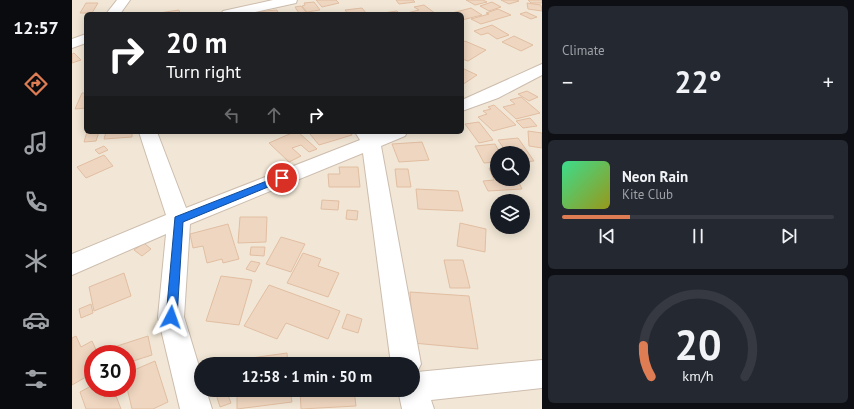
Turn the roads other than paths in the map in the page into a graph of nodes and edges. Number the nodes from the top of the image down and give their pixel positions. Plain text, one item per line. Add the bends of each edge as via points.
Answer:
1 (124, 0) edge
2 (288, 1) edge
3 (115, 12) edge
4 (237, 12) edge
5 (291, 12) edge
6 (84, 39) edge
7 (72, 44) edge
8 (542, 70) edge
9 (464, 105) edge
10 (149, 134) edge
11 (388, 134) edge
12 (368, 138) edge
13 (178, 220) junction
14 (72, 265) edge
15 (405, 357) edge
16 (542, 374) edge
17 (420, 387) edge
18 (415, 397) edge
19 (196, 409) edge
20 (418, 409) edge

1 - 3 street
2 - 4 street
2 - 5 street
6 - 7 street
8 - 9 street
10 - 13 street
11 - 12 street
12 - 13 street
12 - 15 street
13 - 14 street
13 - 19 street via 171,317
16 - 17 street
18 - 20 street

